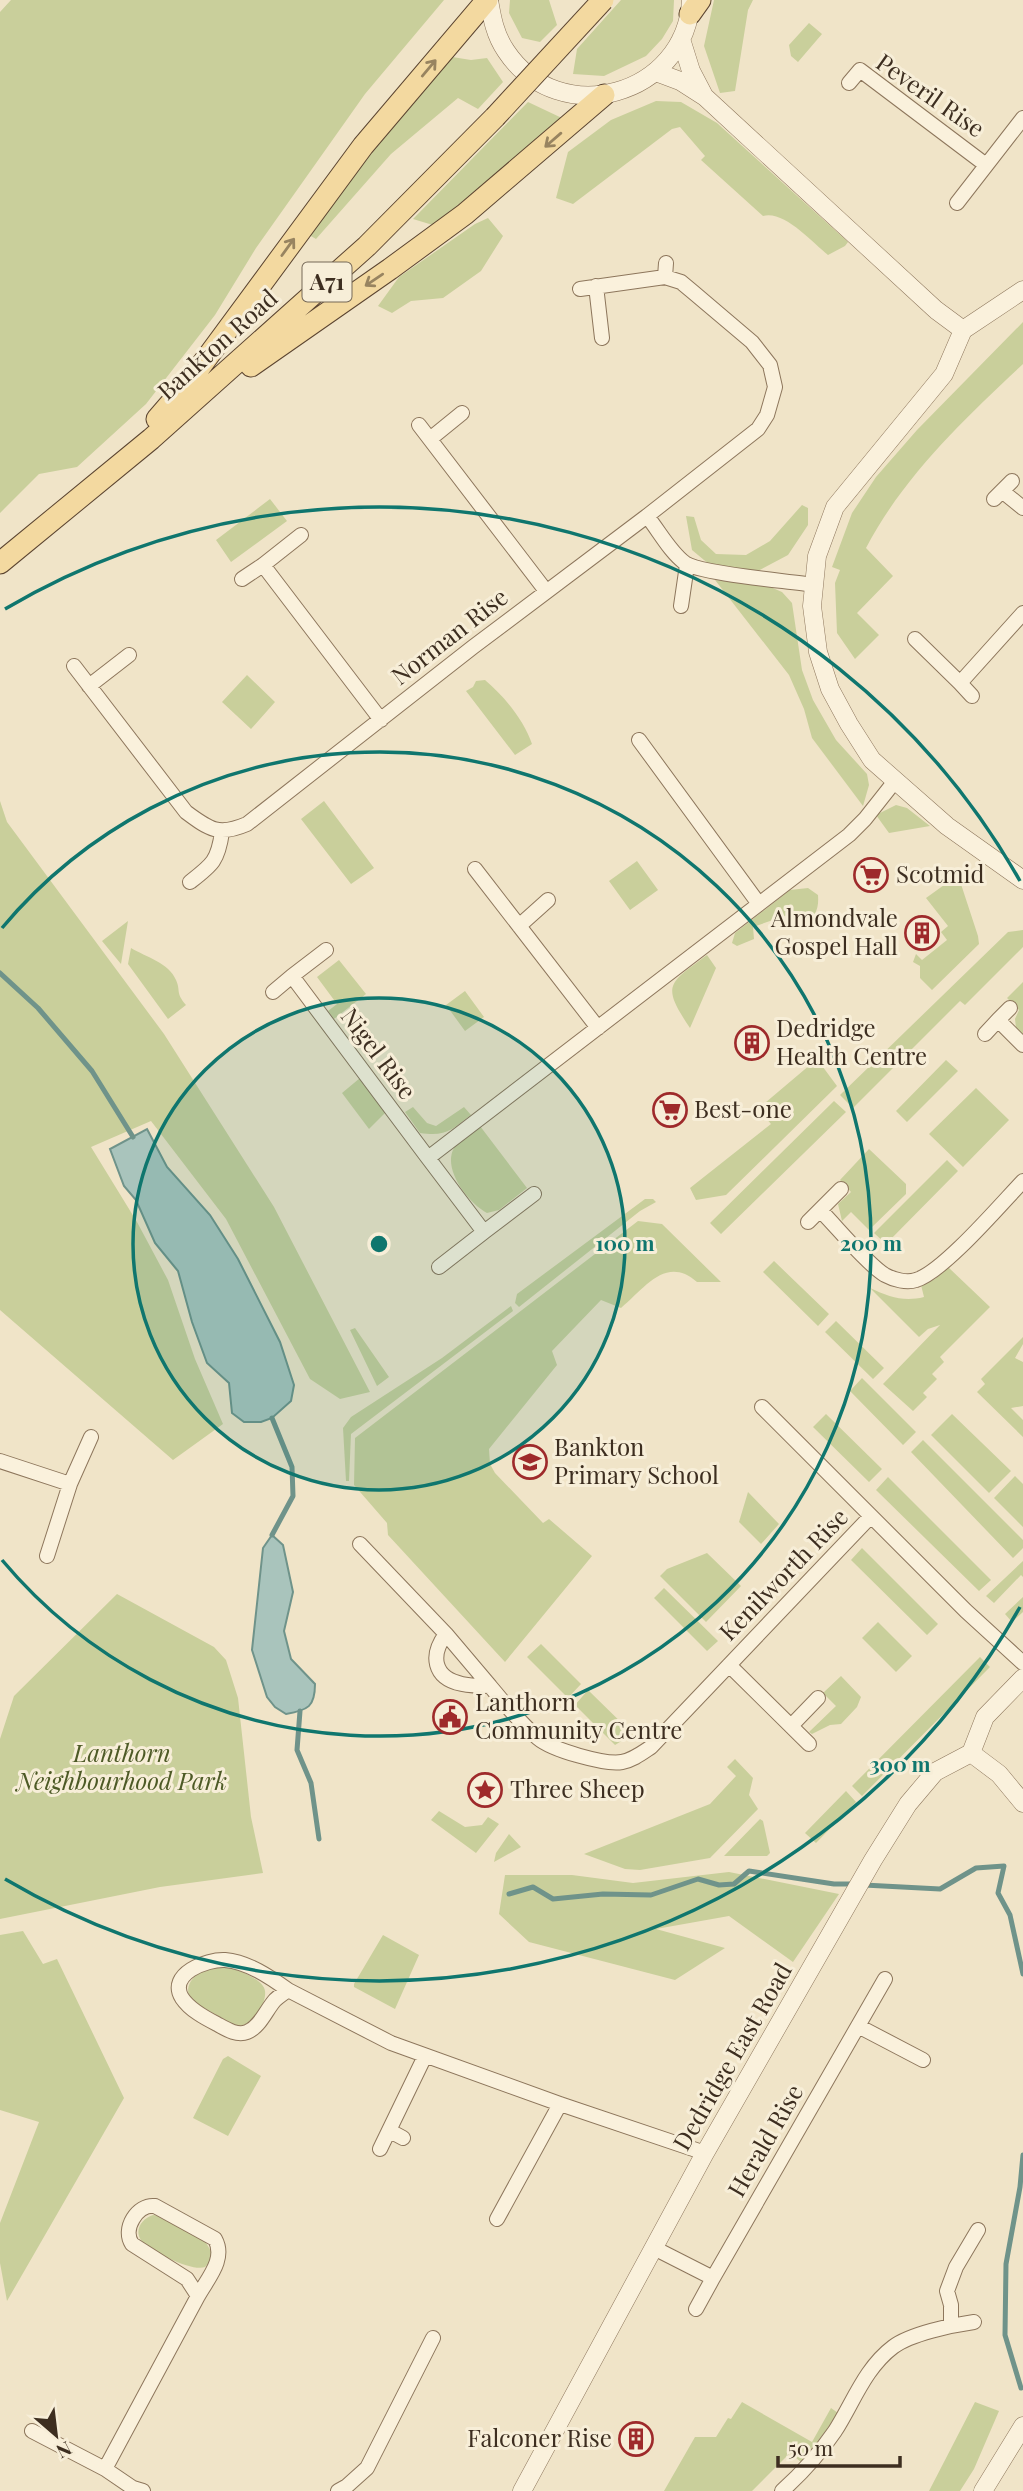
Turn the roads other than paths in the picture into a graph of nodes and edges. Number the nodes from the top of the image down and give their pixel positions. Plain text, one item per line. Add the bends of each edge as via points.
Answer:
1 (488, 0) edge
2 (603, 0) edge
3 (694, 5) edge
4 (681, 40) junction
5 (656, 72) junction
6 (849, 83) dead end
7 (604, 95) junction
8 (705, 97) junction
9 (1023, 118) edge
10 (986, 165) junction
11 (957, 203) dead end
12 (596, 286) junction
13 (580, 289) dead end
14 (1023, 290) edge
15 (962, 330) junction
16 (602, 338) dead end
17 (462, 413) dead end
18 (419, 425) dead end
19 (151, 439) junction
20 (430, 439) junction
21 (110, 473) junction
22 (1002, 490) dead end
23 (1023, 508) edge
24 (647, 516) junction
25 (301, 535) dead end
26 (0, 563) edge
27 (264, 565) junction
28 (687, 565) junction
29 (242, 579) dead end
30 (813, 584) junction
31 (546, 591) junction
32 (681, 606) dead end
33 (1023, 614) edge
34 (915, 639) dead end
35 (129, 655) dead end
36 (74, 666) dead end
37 (960, 683) junction
38 (89, 686) junction
39 (972, 696) dead end
40 (381, 720) junction
41 (639, 740) dead end
42 (895, 781) junction
43 (222, 832) junction
44 (475, 869) dead end
45 (1023, 880) edge
46 (190, 883) dead end
47 (548, 900) dead end
48 (759, 904) junction
49 (519, 926) junction
50 (326, 950) dead end
51 (292, 976) junction
52 (273, 992) dead end
53 (1010, 1008) dead end
54 (998, 1020) junction
55 (598, 1028) junction
56 (985, 1034) dead end
57 (1023, 1045) edge
58 (428, 1158) junction
59 (1023, 1181) edge
60 (841, 1189) dead end
61 (534, 1194) dead end
62 (820, 1210) junction
63 (808, 1222) dead end
64 (484, 1232) junction
65 (439, 1267) dead end
66 (762, 1407) dead end
67 (91, 1437) dead end
68 (0, 1461) edge
69 (70, 1484) junction
70 (871, 1516) junction
71 (360, 1544) dead end
72 (47, 1556) dead end
73 (446, 1634) junction
74 (1023, 1664) edge
75 (729, 1665) junction
76 (1023, 1678) edge
77 (490, 1686) junction
78 (818, 1698) dead end
79 (791, 1726) junction
80 (809, 1744) dead end
81 (971, 1753) junction
82 (1023, 1803) edge
83 (885, 1979) dead end
84 (288, 1990) junction
85 (858, 2026) junction
86 (425, 2056) junction
87 (923, 2060) dead end
88 (560, 2104) junction
89 (380, 2149) dead end
90 (705, 2153) junction
91 (498, 2219) dead end
92 (978, 2230) dead end
93 (654, 2248) junction
94 (713, 2278) junction
95 (198, 2296) junction
96 (696, 2309) dead end
97 (974, 2322) dead end
98 (951, 2325) junction
99 (433, 2338) dead end
100 (1023, 2426) edge
101 (32, 2431) dead end
102 (104, 2469) junction
103 (524, 2490) edge
104 (143, 2491) edge
105 (338, 2491) edge
106 (782, 2491) edge
107 (983, 2491) edge

1 - 7 street via 506,51 525,72 549,87 576,95
21 -> 1 main road via 189,382 363,146
2 - 19 main road, Bankton Road / A71, bridge via 367,246
3 - 4 street
4 - 5 street
4 - 8 street
5 - 7 street via 640,83
5 - 8 street
6 - 10 street, Peveril Rise via 860,70
7 -> 19 main road via 465,214
8 - 15 street
9 - 10 street, Peveril Rise
10 - 11 street, Peveril Rise
12 - 13 street, Norman Rise
12 - 16 street
12 - 24 street, Norman Rise via 665,270 752,342 769,365 775,387 758,429
14 - 15 street
15 - 30 street via 944,374 835,507 817,555
17 - 20 street
18 - 20 street, Norman Rise
19 - 21 main road, Bankton Road / A71
20 - 31 street, Norman Rise
21 - 26 main road, Bankton Road / A71
22 - 23 street
24 - 28 street
24 - 31 street, Norman Rise
25 - 27 street
27 - 29 street
27 - 40 street, Norman Rise
28 - 30 street
28 - 32 street
30 - 42 street via 818,652 830,689 872,761
31 - 40 street, Norman Rise
33 - 37 street
34 - 37 street
35 - 38 street
36 - 38 street
37 - 39 street
38 - 43 street via 187,812 207,828
40 - 43 street, Norman Rise via 247,824
41 - 48 street
42 - 45 street
42 - 48 street via 849,835
43 - 46 street via 218,855
44 - 49 street
47 - 49 street
48 - 55 street
49 - 55 street
50 - 51 street
51 - 52 street
51 - 58 street, Nigel Rise
53 - 54 street
54 - 56 street
54 - 57 street
55 - 58 street
58 - 64 street, Nigel Rise
59 - 62 street via 932,1273 915,1281 880,1271
60 - 62 street
61 - 64 street
62 - 63 street
64 - 65 street
66 - 70 street, Kenilworth Rise
67 - 69 street
68 - 69 street
69 - 72 street
70 - 74 street, Kenilworth Rise
70 - 75 street, Kenilworth Rise
71 - 73 street, Kenilworth Rise
73 - 77 street, Kenilworth Rise
73 - 77 street via 436,1649 439,1668 457,1683
75 - 77 street, Kenilworth Rise via 651,1747 621,1762 546,1744
75 - 79 street, Kenilworth Rise
76 - 81 street via 985,1717
78 - 79 street
79 - 80 street, Kenilworth Rise
81 - 82 street via 999,1774
81 - 90 street, Dedridge East Road via 935,1772 908,1804
83 - 85 street, Herald Rise
84 - 84 street via 243,2034 204,2017 181,1997 179,1987 195,1966 227,1960 251,1967
84 - 86 street
85 - 87 street
85 - 94 street, Herald Rise
86 - 88 street
86 - 89 street via 397,2135
88 - 90 street
88 - 91 street
90 - 93 street, Dedridge East Road
92 - 98 street via 947,2291
93 - 94 street
93 - 103 street, Dedridge East Road
94 - 96 street, Herald Rise
95 - 95 street via 187,2279 128,2239 128,2229 140,2209 155,2206 215,2239 220,2258
95 - 102 street
97 - 98 street
98 - 106 street via 894,2346 877,2362 835,2431
99 - 105 street via 367,2468
100 - 107 street
101 - 102 street
102 - 104 street

